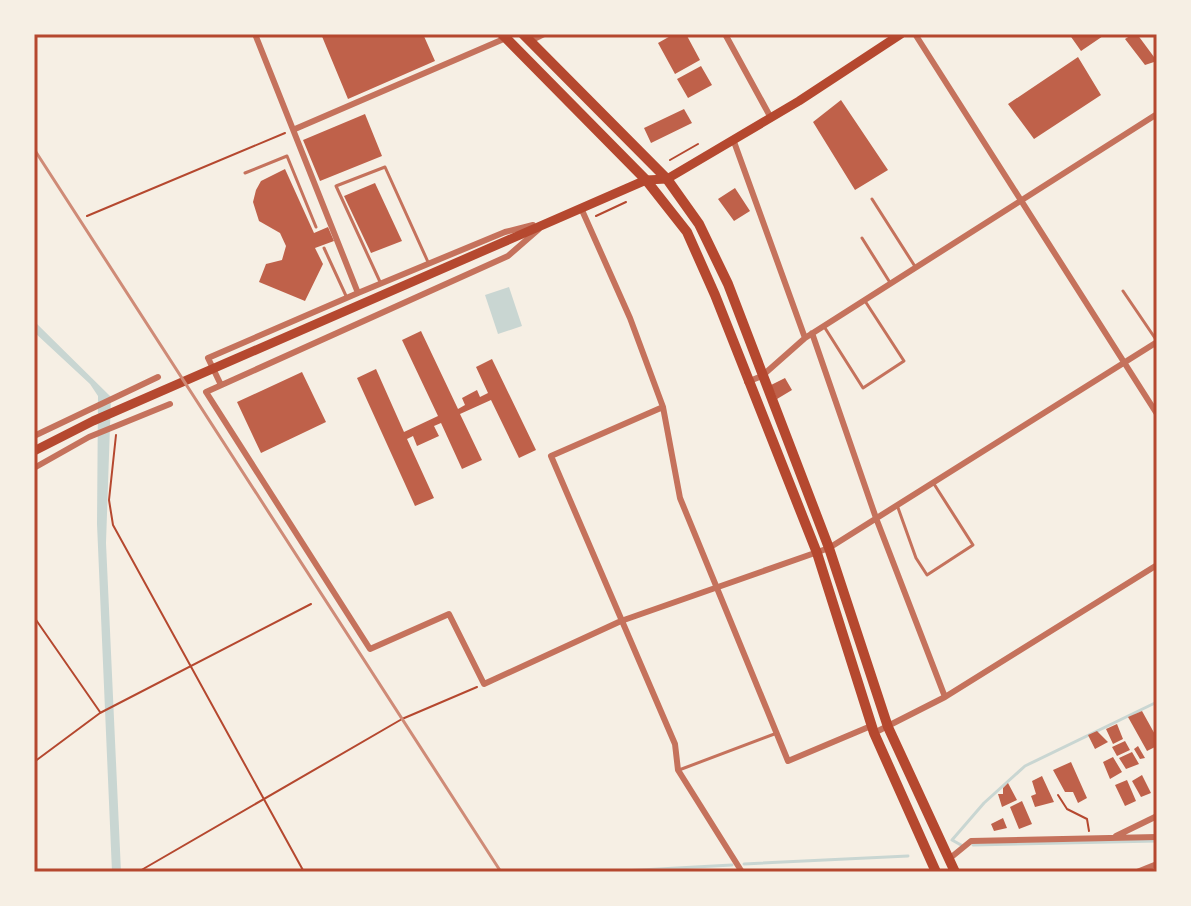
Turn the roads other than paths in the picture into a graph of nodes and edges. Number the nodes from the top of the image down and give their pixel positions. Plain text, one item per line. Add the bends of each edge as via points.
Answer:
1 (255, 34) edge
2 (544, 34) edge
3 (725, 34) edge
4 (901, 34) edge
5 (915, 34) edge
6 (504, 36) edge
7 (526, 38) edge
8 (1157, 114) edge
9 (771, 118) junction
10 (295, 129) junction
11 (733, 139) junction
12 (245, 173) dead end
13 (667, 179) junction
14 (646, 180) junction
15 (872, 199) dead end
16 (1020, 202) junction
17 (581, 208) junction
18 (548, 222) junction
19 (316, 227) dead end
20 (862, 238) dead end
21 (324, 248) dead end
22 (428, 263) junction
23 (916, 268) junction
24 (381, 284) junction
25 (892, 284) junction
26 (1123, 291) dead end
27 (358, 293) junction
28 (347, 298) junction
29 (865, 301) junction
30 (825, 327) junction
31 (808, 336) junction
32 (1157, 341) edge
33 (1123, 364) junction
34 (762, 376) junction
35 (158, 377) dead end
36 (747, 382) junction
37 (221, 385) junction
38 (170, 404) dead end
39 (663, 407) junction
40 (82, 411) junction
41 (1157, 414) edge
42 (34, 436) edge
43 (89, 437) junction
44 (34, 451) edge
45 (34, 468) edge
46 (934, 484) junction
47 (897, 504) junction
48 (876, 518) junction
49 (829, 548) junction
50 (817, 553) junction
51 (1157, 565) edge
52 (719, 589) junction
53 (621, 621) junction
54 (945, 697) junction
55 (888, 727) junction
56 (873, 730) junction
57 (777, 733) junction
58 (678, 770) junction
59 (1157, 816) edge
60 (1157, 837) edge
61 (1113, 838) junction
62 (949, 859) junction
63 (1157, 864) edge
64 (742, 872) edge
65 (936, 872) edge
66 (955, 872) edge
67 (1137, 872) edge

1 - 10 street
2 - 7 street
3 - 9 street
4 - 9 main road
5 - 16 street
6 - 10 street
6 - 14 highway
7 - 13 highway
8 - 16 street
9 - 11 main road
10 - 27 street
11 - 13 main road
11 - 31 street
12 - 19 lane via 287,156
13 - 14 main road
13 - 34 highway via 705,236
14 - 17 main road
14 - 36 highway via 687,232
15 - 23 lane
16 - 23 street
16 - 33 street
17 - 18 main road
17 - 39 street
18 - 22 street via 505,232
18 - 37 street via 508,256
18 - 44 main road
20 - 25 lane
21 - 28 lane
22 - 24 street
22 - 24 lane via 385,167 336,186
23 - 25 street
24 - 27 street
25 - 29 street
26 - 32 lane
27 - 28 street
28 - 37 street via 208,358
29 - 30 street
29 - 30 lane via 904,361 863,388
30 - 31 street
31 - 34 street
31 - 48 street
32 - 33 street
33 - 41 street
33 - 46 street
34 - 36 street
34 - 49 highway
35 - 40 street
36 - 50 highway
37 - 53 street via 206,392 370,649 449,614 484,684
38 - 43 street
39 - 52 street via 680,498
39 - 53 street via 551,456
40 - 42 street
40 - 43 street
43 - 45 street
46 - 47 street
46 - 47 lane via 973,545 927,575
47 - 48 street
48 - 49 street
48 - 54 street
49 - 50 street
49 - 55 highway
50 - 52 street
50 - 56 highway
51 - 54 street
52 - 53 street
52 - 57 street
53 - 58 street via 675,744
54 - 55 street
55 - 56 street
55 - 62 highway
56 - 57 street via 788,761
56 - 65 highway
57 - 58 lane
58 - 64 street
59 - 61 street
60 - 61 street
61 - 62 street via 971,841
62 - 66 highway
63 - 67 street

